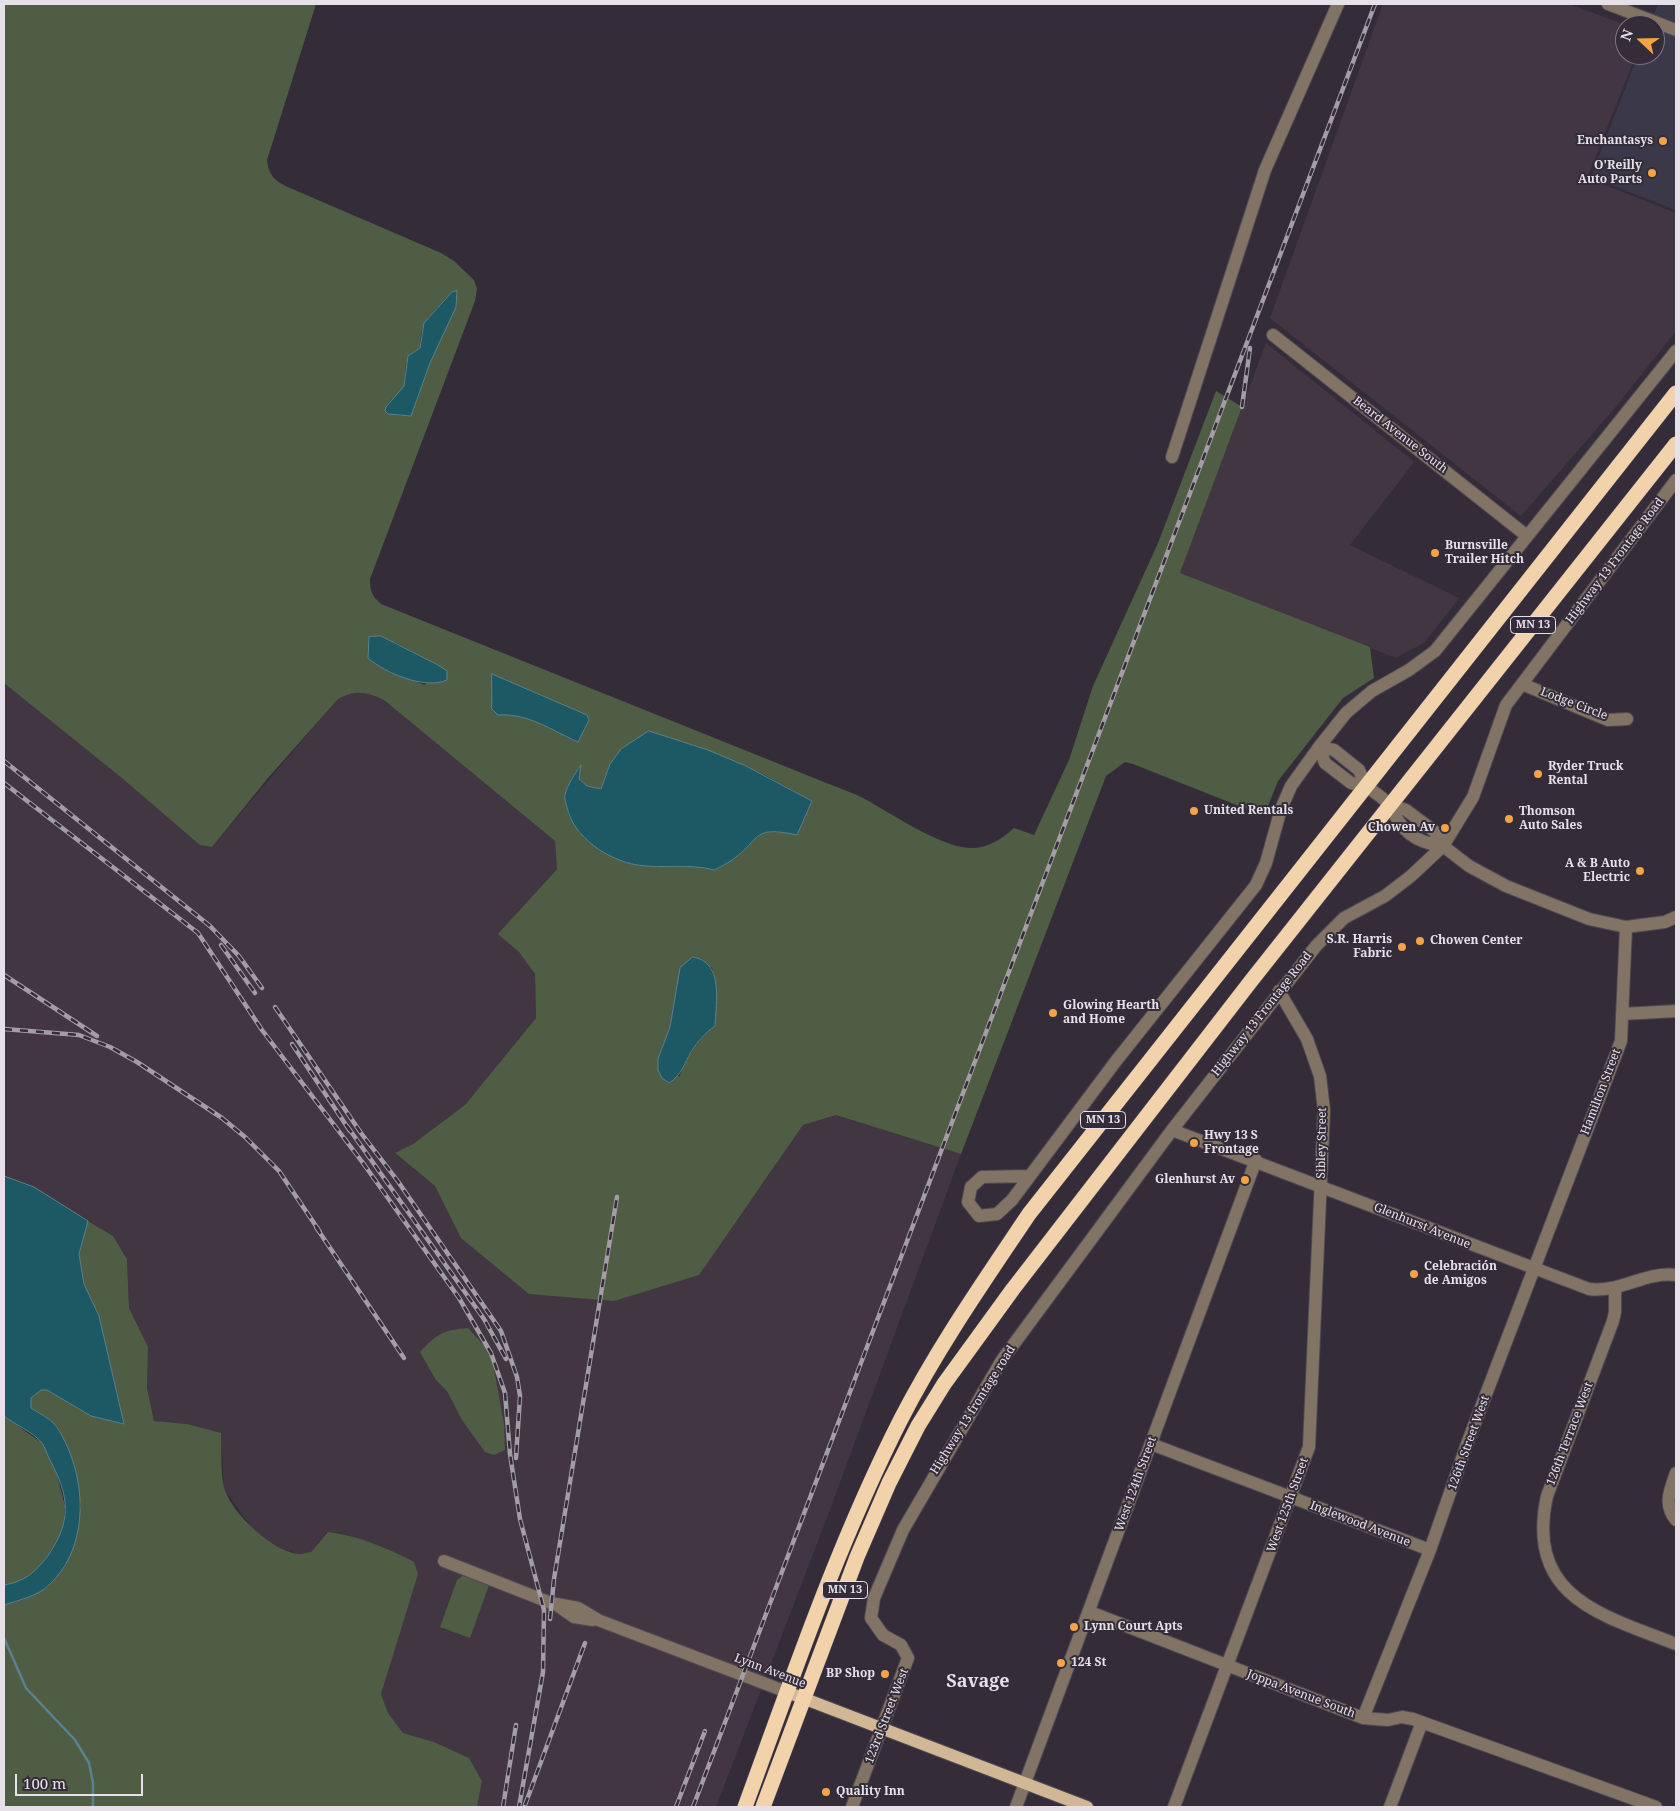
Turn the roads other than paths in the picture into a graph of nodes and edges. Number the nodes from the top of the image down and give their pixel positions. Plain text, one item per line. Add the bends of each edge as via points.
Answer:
1 (1338, 4) edge
2 (1608, 4) edge
3 (1676, 30) edge
4 (1273, 335) dead end
5 (1676, 351) edge
6 (1676, 393) edge
7 (1676, 444) edge
8 (1172, 458) dead end
9 (1676, 480) edge
10 (1527, 536) junction
11 (1522, 684) junction
12 (1627, 719) dead end
13 (1319, 747) junction
14 (1366, 786) junction
15 (1390, 805) junction
16 (1442, 846) junction
17 (1676, 917) edge
18 (1626, 927) junction
19 (1279, 991) junction
20 (1676, 1011) edge
21 (1622, 1014) junction
22 (1172, 1130) junction
23 (1256, 1160) junction
24 (1574, 1167) joint
25 (1030, 1176) junction
26 (1322, 1186) junction
27 (1534, 1269) junction
28 (1676, 1275) edge
29 (1615, 1289) junction
30 (1151, 1444) junction
31 (1676, 1473) edge
32 (1291, 1497) junction
33 (1673, 1515) edge
34 (1430, 1550) junction
35 (444, 1561) dead end
36 (1090, 1612) junction
37 (883, 1635) joint
38 (1676, 1644) edge
39 (1228, 1666) junction
40 (787, 1692) junction
41 (804, 1699) junction
42 (1363, 1718) junction
43 (1422, 1722) junction
44 (882, 1729) junction
45 (1025, 1784) junction
46 (745, 1807) edge
47 (763, 1807) edge
48 (852, 1807) edge
49 (1016, 1807) edge
50 (1087, 1807) edge
51 (1174, 1807) edge
52 (1390, 1807) edge
53 (1656, 1807) edge

1 - 8 street via 1265,170
2 - 3 street
4 - 10 street, Beard Avenue South
5 - 10 street
6 - 14 highway, MN 13
7 - 15 highway, MN 13
9 - 11 street, Highway 13 Frontage Road
10 - 13 street via 1435,651 1372,691 1346,712
11 - 12 street, Lodge Circle via 1608,720
11 - 16 street, Highway 13 Frontage Road via 1506,705 1473,797
13 - 14 street via 1325,763 1351,783
13 - 25 street via 1291,786 1280,809 1266,863 1256,885 1116,1061
14 - 15 street
14 - 40 highway, MN 13 via 1029,1214 943,1342 873,1477
15 - 16 street via 1397,822 1424,844
15 - 41 highway, MN 13 via 1014,1289 944,1384 889,1483
16 - 18 street via 1469,866 1506,886 1589,919
16 - 19 street, Highway 13 Frontage Road via 1386,896 1344,918
17 - 18 street via 1665,922
18 - 21 street, Hamilton Street
19 - 22 street, Highway 13 Frontage Road
19 - 26 street, Sibley Street via 1307,1039 1320,1076 1324,1110
20 - 21 street
21 - 24 street, Hamilton Street via 1621,1041
22 - 23 street, Glenhurst Avenue
22 - 37 street, Highway 13 frontage road via 1002,1360 928,1484 903,1530 874,1598 871,1618
23 - 26 street, Glenhurst Avenue
23 - 30 street, West 124th Street
24 - 27 street, 126th Street West
25 - 25 street via 982,1177 971,1187 968,1202 979,1216 997,1214
26 - 27 street, Glenhurst Avenue
26 - 32 street, West 125th Street via 1309,1447
27 - 29 street, Glenhurst Avenue via 1589,1289
27 - 34 street, 126th Street West
28 - 29 street, Glenhurst Avenue via 1644,1276
29 - 38 street, 126th Terrace West via 1613,1322 1547,1496 1543,1541 1558,1580 1572,1595 1596,1612
30 - 32 street, Inglewood Avenue
30 - 36 street, West 124th Street
31 - 33 street via 1669,1493
32 - 34 street, Inglewood Avenue
32 - 39 street, West 125th Street
34 - 42 street, 126th Street West
35 - 40 street, Lynn Avenue via 555,1604 578,1608 598,1620
36 - 39 street, Joppa Avenue South
36 - 45 street, West 124th Street
37 - 44 street, 123rd Street West via 901,1645 908,1658
39 - 42 street, Joppa Avenue South
39 - 51 street, West 125th Street
40 - 41 main road, Lynn Avenue
40 - 46 highway, MN 13
41 - 44 main road, Lynn Avenue
41 - 47 highway, MN 13
42 - 43 street, Joppa Avenue South via 1388,1720 1402,1717
43 - 52 street
43 - 53 street, Joppa Avenue South
44 - 45 main road, Lynn Avenue
44 - 48 street, 123rd Street West
45 - 49 street, West 124th Street
45 - 50 main road, Lynn Avenue

